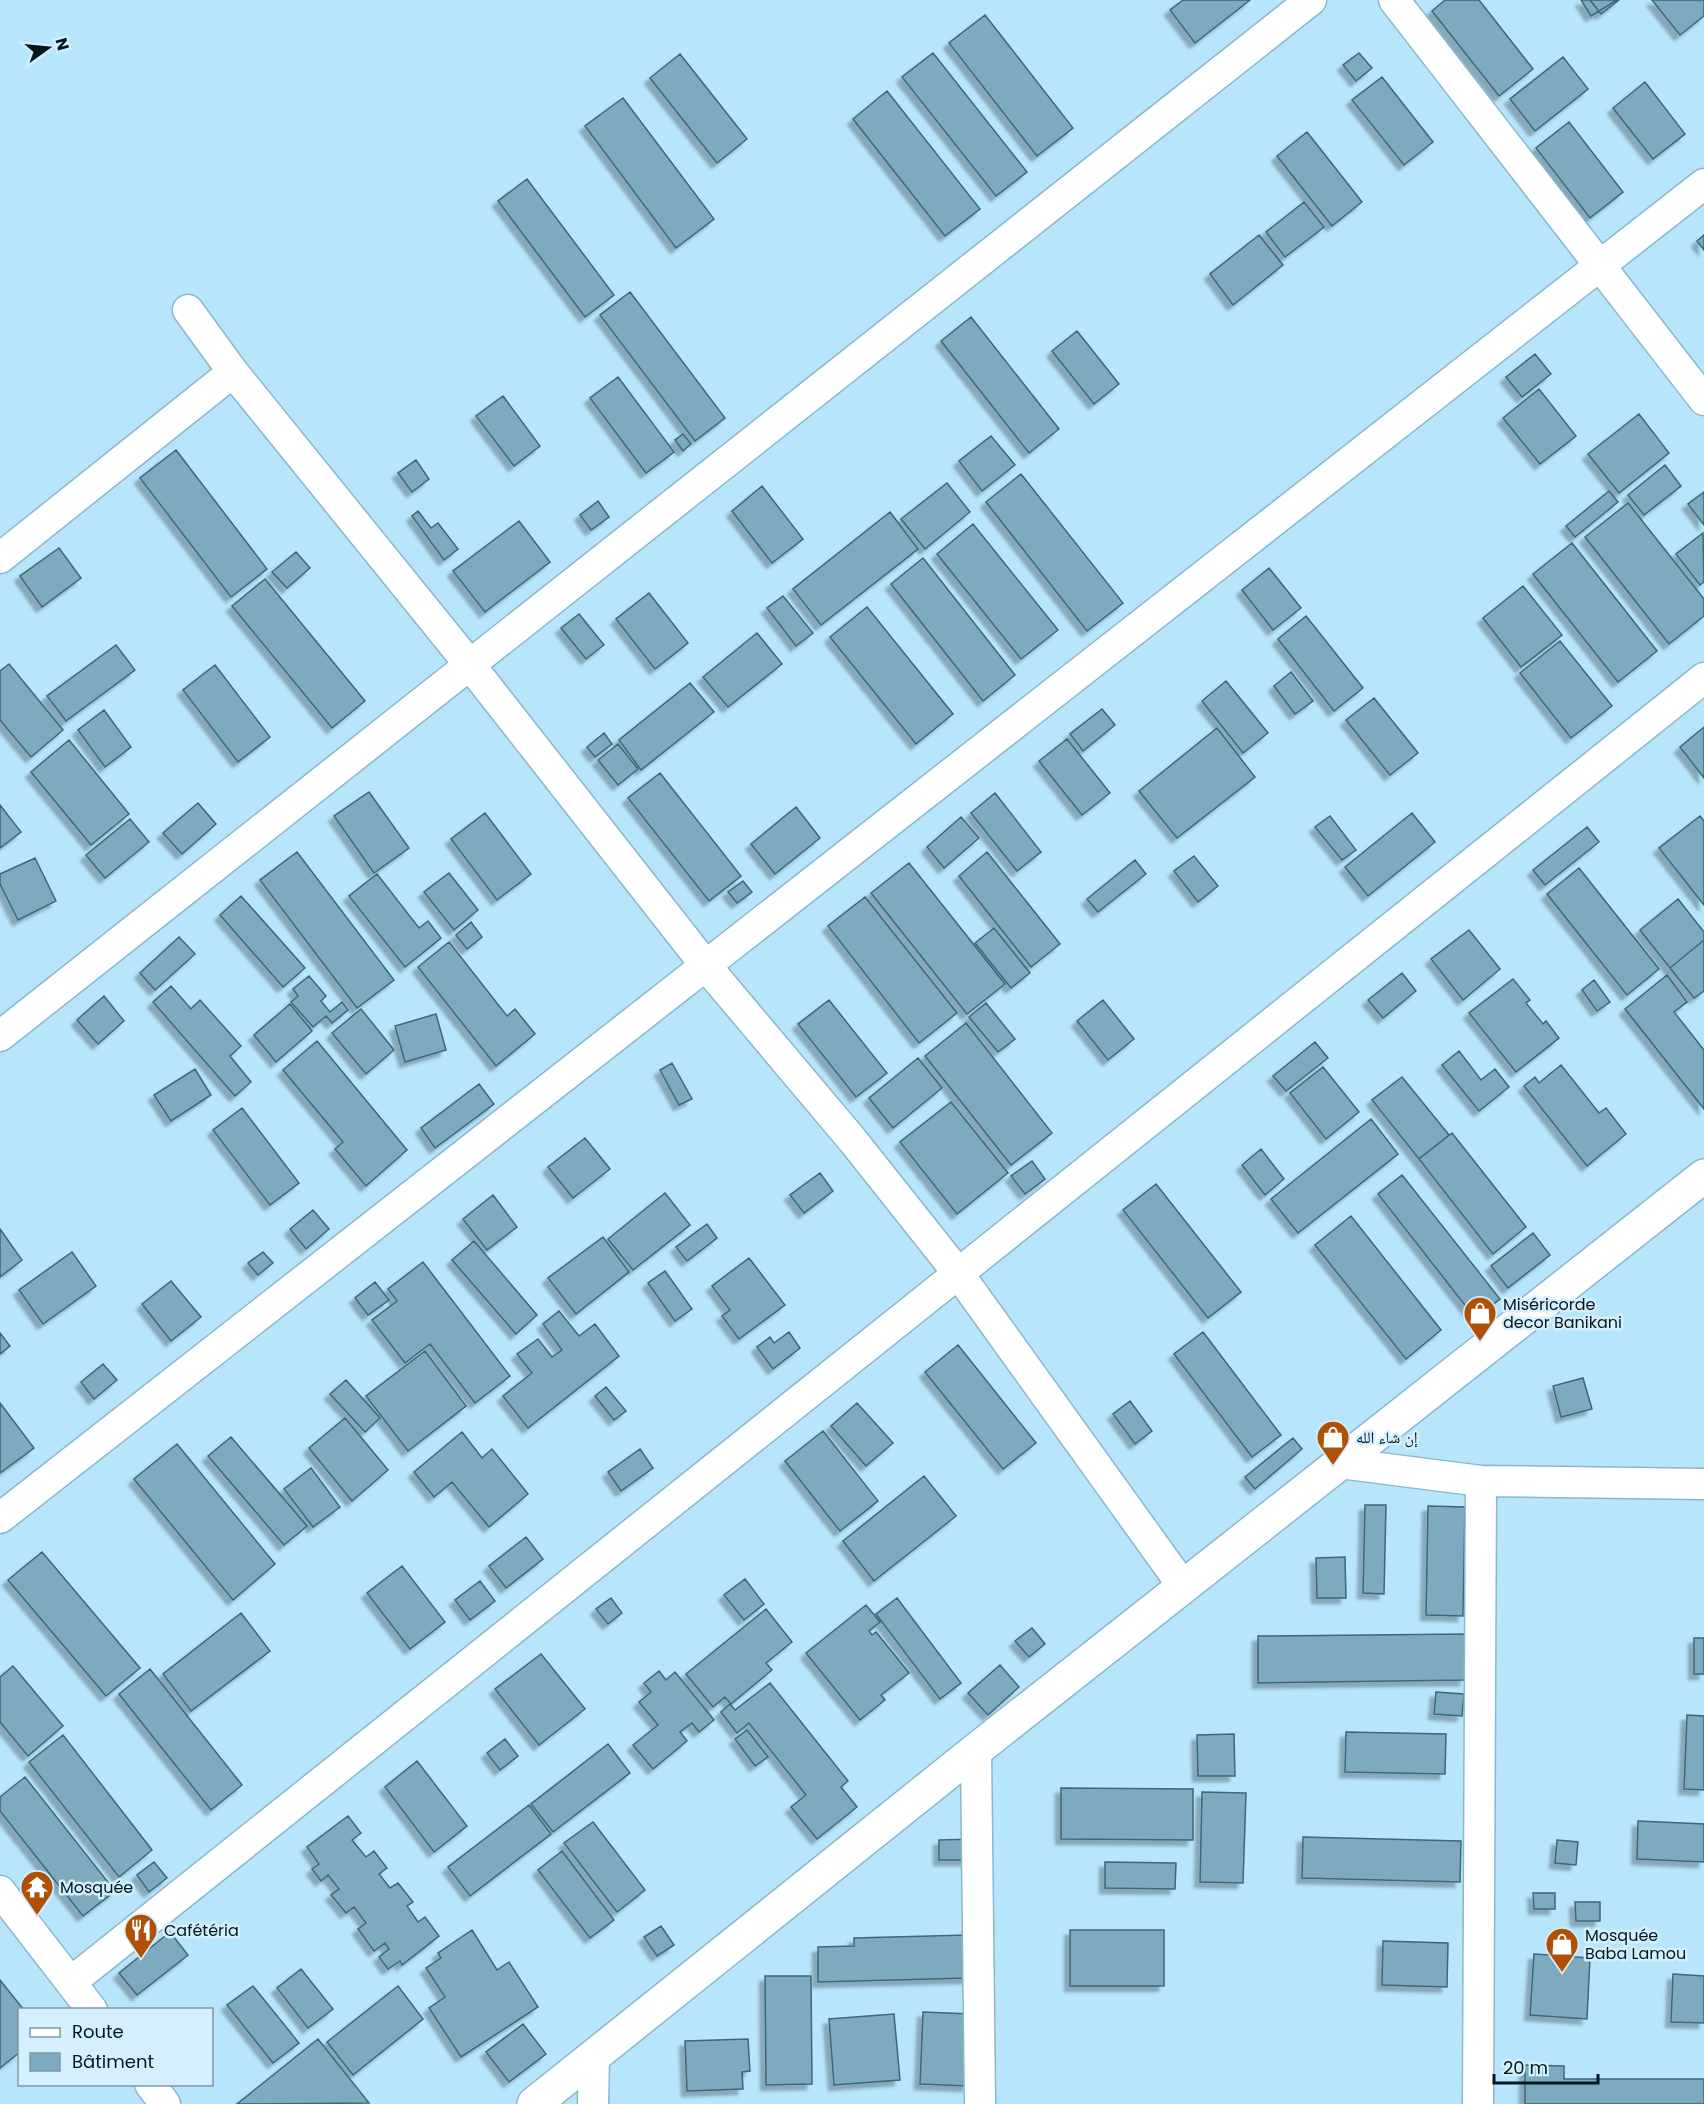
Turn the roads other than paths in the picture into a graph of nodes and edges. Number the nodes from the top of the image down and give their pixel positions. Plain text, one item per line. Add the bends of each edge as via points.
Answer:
1 (1311, 0) edge
2 (1394, 0) edge
3 (1704, 184) edge
4 (1601, 265) junction
5 (188, 309) dead end
6 (233, 372) junction
7 (1704, 400) edge
8 (0, 558) edge
9 (470, 664) junction
10 (1704, 678) edge
11 (706, 966) junction
12 (0, 1036) edge
13 (1704, 1176) edge
14 (958, 1273) junction
15 (1340, 1463) junction
16 (1481, 1481) junction
17 (1704, 1484) edge
18 (0, 1518) edge
19 (1184, 1586) junction
20 (976, 1750) junction
21 (0, 1891) edge
22 (71, 1982) junction
23 (90, 2008) edge
24 (594, 2057) junction
25 (151, 2086) edge
26 (165, 2104) edge
27 (534, 2104) edge
28 (593, 2104) edge
29 (980, 2104) edge
30 (1478, 2104) edge

1 - 9 street
2 - 4 street
3 - 4 street
4 - 7 street
4 - 11 street
5 - 6 street
6 - 8 street
6 - 9 street
9 - 11 street
9 - 12 street
10 - 14 street
11 - 14 street
11 - 18 street
13 - 15 street
14 - 19 street
14 - 22 street
15 - 16 street
15 - 19 street
16 - 17 street
16 - 30 street
19 - 20 street
20 - 24 street
20 - 29 street
21 - 22 street
22 - 23 street
24 - 27 street
24 - 28 street
25 - 26 street

